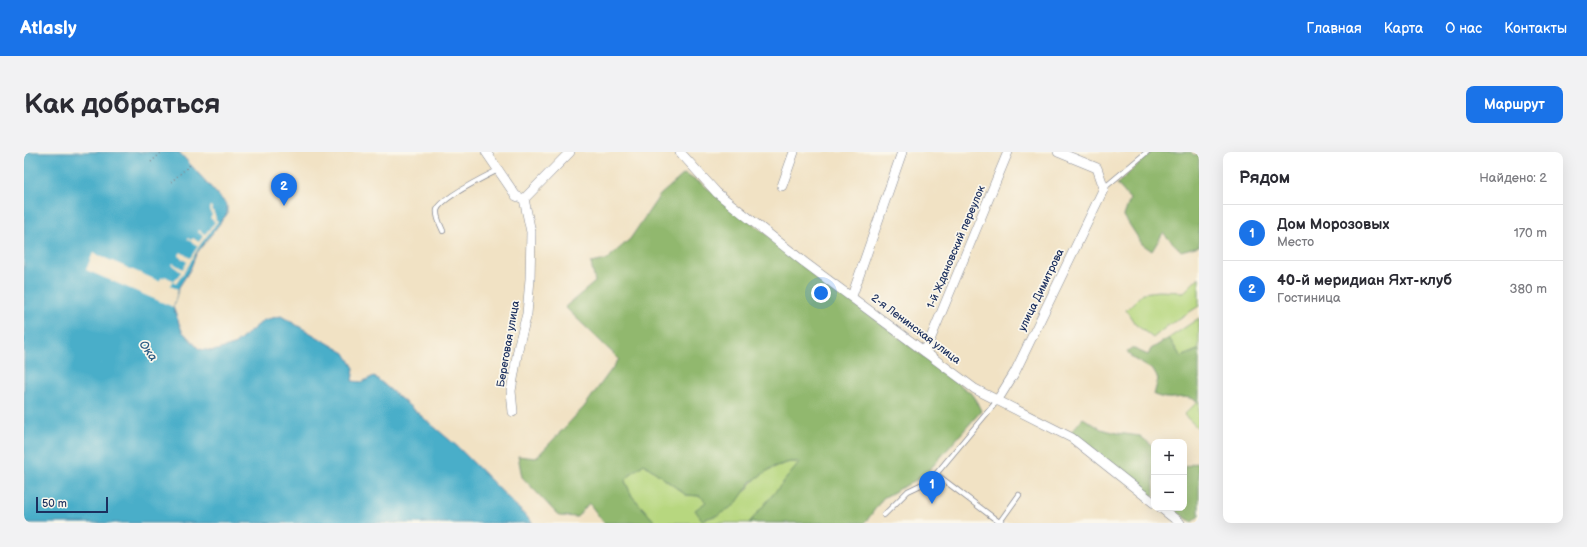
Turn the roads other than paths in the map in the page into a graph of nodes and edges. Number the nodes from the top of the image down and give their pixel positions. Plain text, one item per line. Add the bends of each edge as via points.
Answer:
1 (486, 152) edge
2 (570, 152) edge
3 (680, 152) edge
4 (794, 152) edge
5 (902, 152) edge
6 (1008, 152) edge
7 (1058, 152) edge
8 (1147, 152) edge
9 (498, 170) junction
10 (782, 186) dead end
11 (1104, 188) junction
12 (524, 199) junction
13 (443, 231) dead end
14 (852, 296) junction
15 (926, 352) junction
16 (997, 401) junction
17 (513, 412) dead end
18 (936, 474) junction
19 (1020, 495) dead end
20 (1151, 501) edge
21 (1165, 511) edge
22 (884, 515) dead end
23 (999, 523) edge
24 (1180, 523) edge

1 - 9 street
2 - 12 street
3 - 14 street, 2-я Ленинская улица via 717,193 804,262
4 - 10 street
5 - 14 street
6 - 15 street, 1-й Ждановский переулок
7 - 11 street via 1097,168
8 - 11 lane
9 - 12 street via 516,196
9 - 13 lane via 441,203 437,210
11 - 16 street, улица Димитрова via 1015,372
12 - 17 street, Береговая улица via 531,232 530,279 527,314 511,391
14 - 15 street, 2-я Ленинская улица
15 - 16 street, 2-я Ленинская улица via 975,389
16 - 18 lane
16 - 20 street, 2-я Ленинская улица via 1072,438
18 - 22 lane via 931,480 908,491
18 - 23 lane
19 - 23 lane
21 - 24 street

